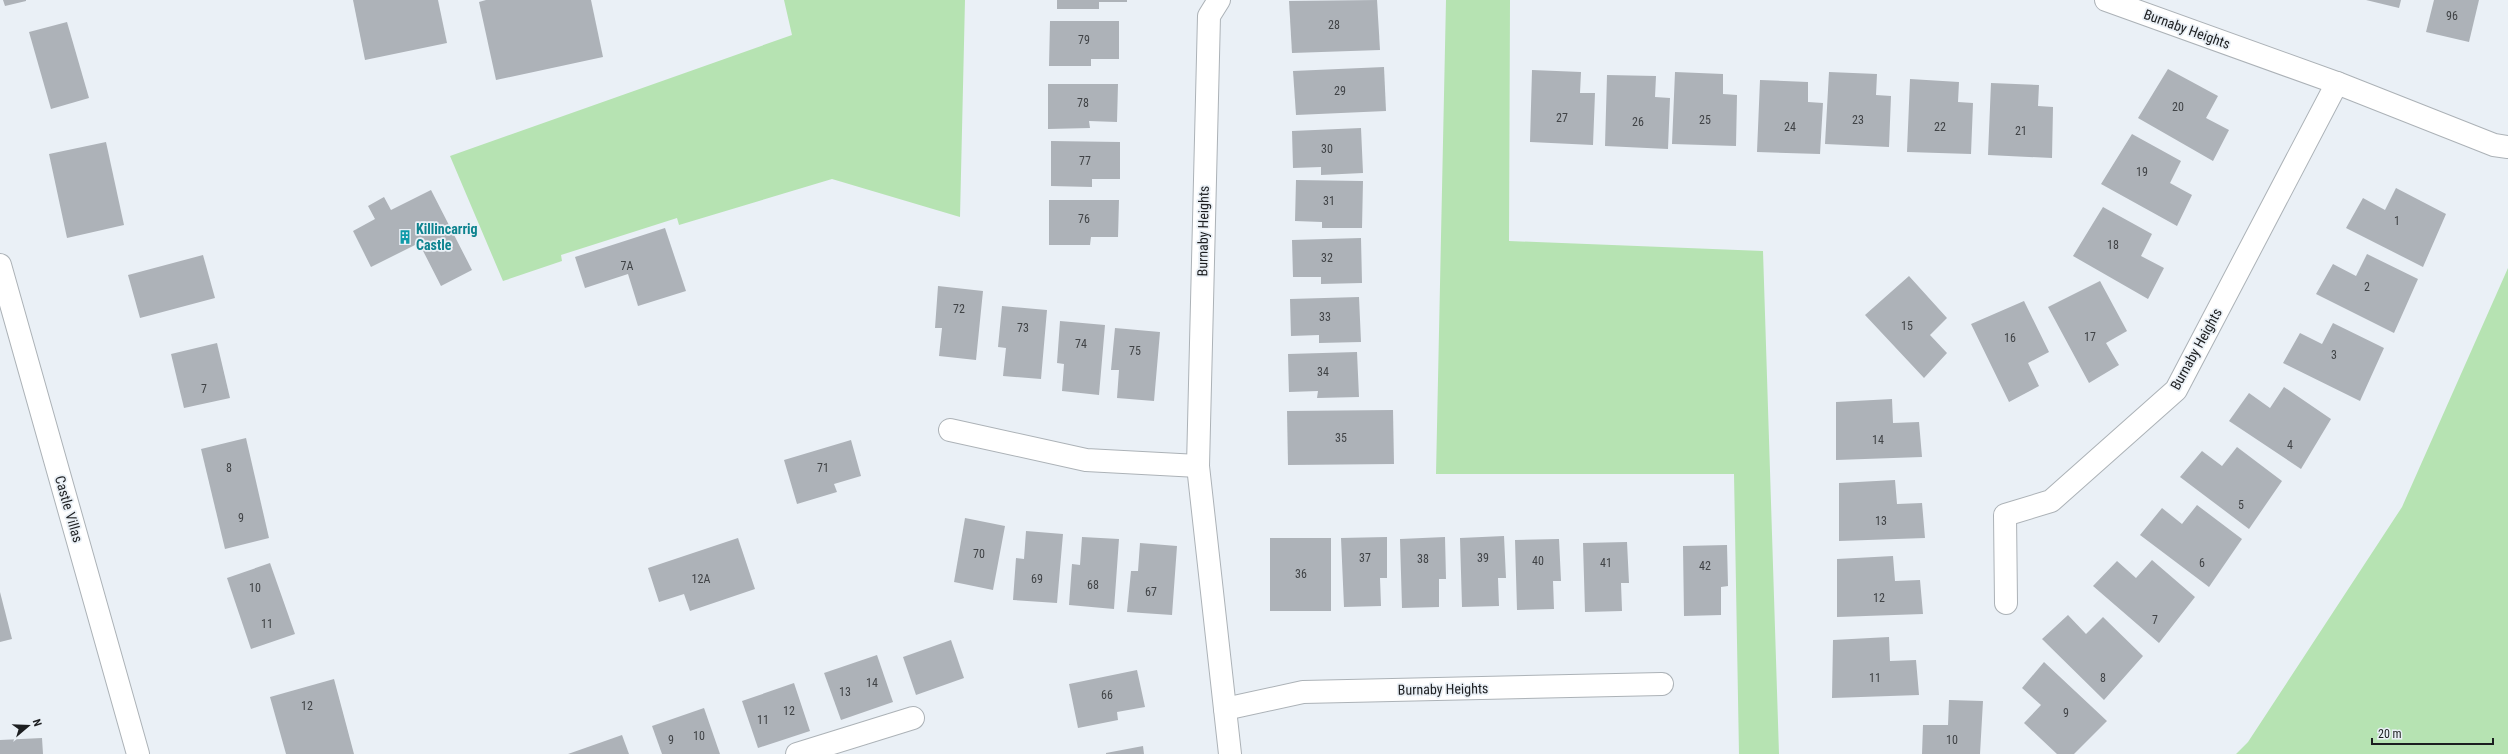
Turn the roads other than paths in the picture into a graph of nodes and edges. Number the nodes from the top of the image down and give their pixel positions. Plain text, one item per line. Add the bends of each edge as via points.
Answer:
1 (1219, 0) edge
2 (2106, 0) edge
3 (2337, 83) junction
4 (2508, 147) edge
5 (0, 265) edge
6 (950, 430) dead end
7 (1198, 466) junction
8 (2006, 603) dead end
9 (1662, 684) dead end
10 (1225, 709) junction
11 (913, 718) dead end
12 (138, 754) edge
13 (796, 754) edge
14 (1230, 754) edge

1 - 7 street, Burnaby Heights via 1209,16
2 - 3 street, Burnaby Heights
3 - 4 street, Burnaby Heights via 2494,145
3 - 8 street, Burnaby Heights via 2176,390 2051,501 2006,515
5 - 12 street, Castle Villas
6 - 7 street via 1086,460
7 - 10 street, Burnaby Heights
9 - 10 street, Burnaby Heights via 1303,692
10 - 14 street, Burnaby Heights
11 - 13 street

